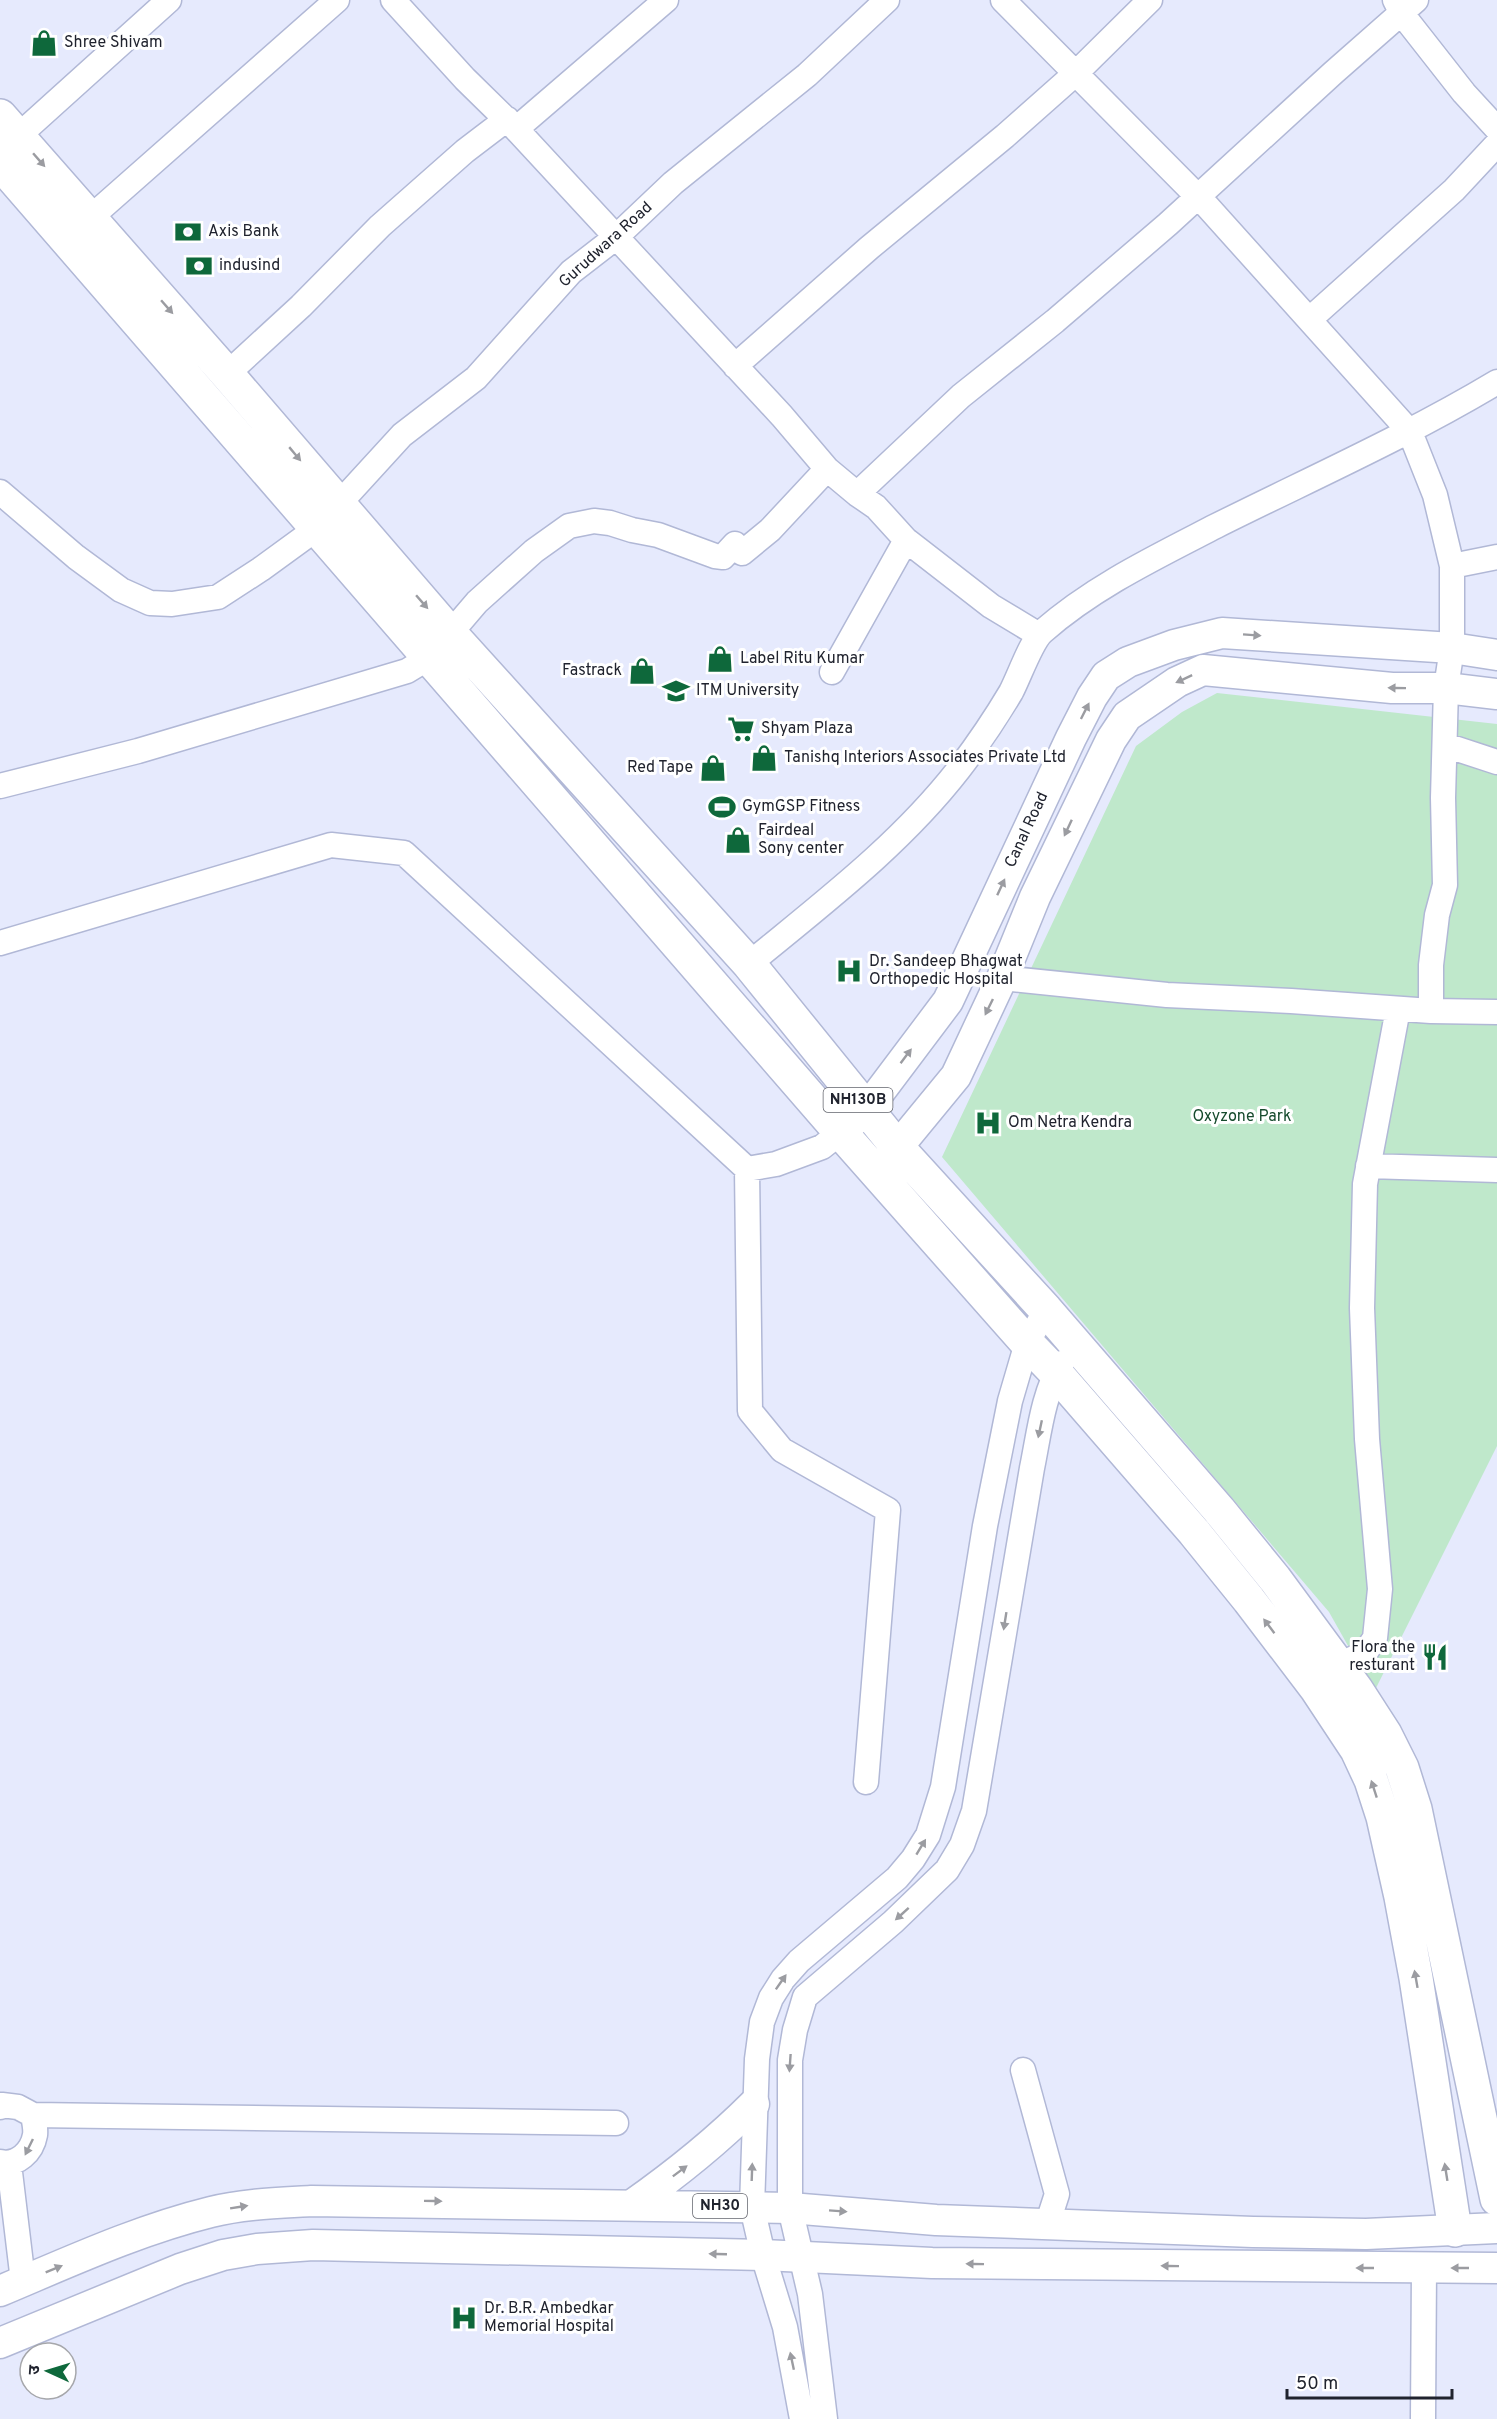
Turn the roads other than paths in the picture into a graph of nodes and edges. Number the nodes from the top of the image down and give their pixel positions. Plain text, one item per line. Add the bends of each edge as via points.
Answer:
1 (169, 0) edge
2 (337, 0) edge
3 (393, 0) edge
4 (666, 0) edge
5 (887, 0) edge
6 (1003, 0) edge
7 (1150, 0) edge
8 (1404, 5) edge
9 (1075, 74) junction
10 (511, 124) junction
11 (1497, 129) edge
12 (6, 135) edge
13 (1497, 144) edge
14 (0, 163) edge
15 (1197, 196) junction
16 (90, 218) junction
17 (615, 238) junction
18 (1310, 318) junction
19 (735, 366) junction
20 (227, 374) junction
21 (1497, 382) edge
22 (1410, 432) junction
23 (827, 469) junction
24 (0, 492) edge
25 (857, 494) junction
26 (338, 504) junction
27 (316, 529) junction
28 (906, 540) junction
29 (1497, 557) edge
30 (1452, 566) junction
31 (1039, 635) junction
32 (440, 645) junction
33 (1452, 648) junction
34 (1497, 655) edge
35 (832, 672) dead end
36 (1446, 688) junction
37 (1497, 694) edge
38 (1445, 745) junction
39 (1497, 762) edge
40 (0, 786) edge
41 (0, 943) edge
42 (749, 964) junction
43 (1002, 978) junction
44 (1398, 1009) junction
45 (1431, 1011) junction
46 (1497, 1012) edge
47 (866, 1110) junction
48 (841, 1132) junction
49 (898, 1148) junction
50 (1368, 1166) junction
51 (747, 1169) junction
52 (1497, 1170) edge
53 (876, 1172) junction
54 (1046, 1310) junction
55 (1027, 1343) junction
56 (1075, 1343) junction
57 (1056, 1373) junction
58 (1339, 1665) junction
59 (1316, 1688) junction
60 (866, 1782) dead end
61 (1023, 2070) dead end
62 (754, 2104) junction
63 (0, 2107) edge
64 (33, 2115) junction
65 (616, 2123) dead end
66 (4, 2163) edge
67 (1497, 2199) edge
68 (632, 2205) junction
69 (752, 2207) junction
70 (790, 2208) junction
71 (1047, 2225) junction
72 (1497, 2228) edge
73 (1455, 2230) junction
74 (763, 2255) junction
75 (801, 2258) junction
76 (1424, 2268) junction
77 (1497, 2268) edge
78 (12, 2286) edge
79 (0, 2343) edge
80 (802, 2419) edge
81 (825, 2419) edge
82 (1423, 2419) edge

1 - 12 street
2 - 16 street
3 - 10 street
4 - 10 street
5 - 17 street, Gurudwara Road via 807,75 673,183
6 - 9 street
7 - 9 street
8 - 11 street via 1464,93
8 - 15 street
9 - 15 street
9 - 19 street
10 - 17 street
10 - 20 street via 465,152 380,226
12 -> 16 highway, NH130B
13 - 18 street via 1454,190
14 - 27 highway, NH130B
15 - 18 street
15 - 25 street via 1055,321 961,396
16 -> 20 highway, NH130B
17 - 19 street
17 - 26 street, Gurudwara Road via 571,272 476,378 402,435
18 - 22 street
19 - 23 street
20 -> 26 highway, NH130B
21 - 22 street
22 - 30 street via 1435,495
22 - 31 street via 1258,505 1107,585
23 - 25 street
23 - 32 street via 799,502 742,553 735,544 723,557 715,556 610,523 594,521 569,526 534,551 477,602
24 - 27 street, Gurudwara Road via 121,590 150,603 218,597
25 - 28 street via 876,507
26 - 27 street, Gurudwara Road
26 -> 32 highway, NH130B
27 - 32 highway, NH130B
28 - 31 street via 991,606
28 - 35 street
29 - 30 street
30 - 33 street
31 - 42 street via 987,731 903,834
32 - 40 street via 407,671 382,680 138,751
32 - 42 highway, NH130B
32 - 48 highway, NH130B
33 - 34 main road, Canal Road
33 - 36 street
47 -> 33 main road, Canal Road via 948,1001 1071,738 1107,676 1128,662 1222,633
36 - 37 main road
36 - 38 street
36 -> 43 main road via 1392,688 1203,670 1148,700 1127,716 1111,740 1035,897
38 - 39 street
38 - 45 street via 1445,885 1431,965
41 - 51 street via 332,845 404,853
42 - 47 highway, NH130B
43 - 44 street via 1167,995
43 -> 49 main road via 956,1076
44 - 45 street
44 - 50 street
45 - 46 street
47 - 48 main road, Canal Road
47 - 49 highway, NH130B
48 - 51 street via 822,1147 776,1164
48 - 53 highway, NH130B
49 - 53 main road
49 - 54 highway, NH130B
50 - 52 street
50 - 58 street via 1362,1308 1367,1439 1380,1589 1375,1638 1365,1653
51 - 60 street via 750,1411 782,1450 888,1510
53 - 55 highway, NH130B
54 - 55 street
54 - 56 highway, NH130B
55 - 57 highway, NH130B
62 -> 55 street via 762,2022 783,1979 897,1878 928,1834 943,1787 998,1456
56 - 57 street
56 - 58 highway, NH130B via 1220,1510
59 -> 57 highway, NH130B via 1194,1532
57 -> 70 street via 1032,1468 974,1811 948,1870 806,1996 790,2060
58 - 59 street
58 - 67 highway, NH130B via 1385,1734 1402,1768 1415,1809
73 -> 59 highway, NH130B via 1416,1978 1383,1817 1357,1750
61 - 71 street via 1057,2194
68 -> 62 main road via 683,2169
69 -> 62 street
63 - 64 street via 18,2107
64 - 65 street
64 -> 66 street via 35,2136 24,2156
66 - 78 street
68 - 69 main road, NH30
78 -> 68 main road, NH30 via 167,2224 252,2205 311,2200
69 - 70 main road, NH30
69 - 74 street
70 -> 71 main road, NH30
70 - 75 street
71 - 73 main road, NH30 via 1366,2234
72 - 73 main road, NH30
74 - 75 main road
74 -> 79 main road via 413,2246 257,2249 180,2269
80 -> 74 street via 784,2327
76 -> 75 main road
75 - 81 street via 815,2324
77 -> 76 main road
76 - 82 street

